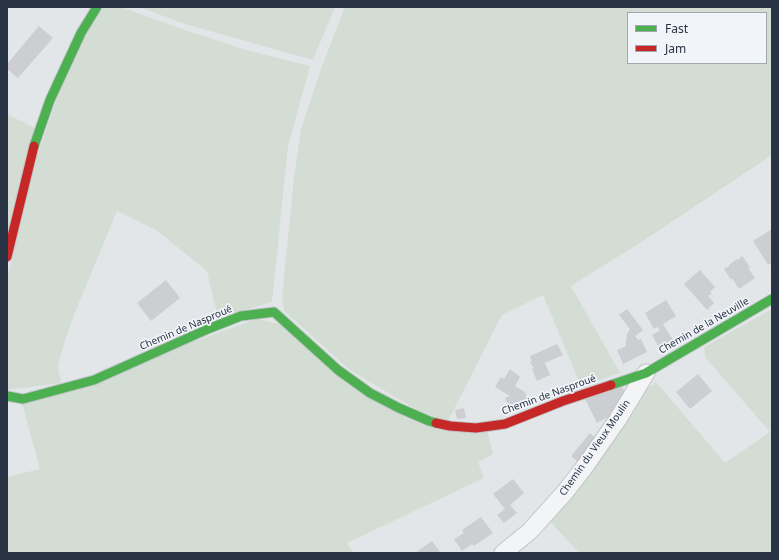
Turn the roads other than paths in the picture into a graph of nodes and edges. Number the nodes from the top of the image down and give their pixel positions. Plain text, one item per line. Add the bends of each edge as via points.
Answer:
1 (97, 7) edge
2 (7, 257) edge
3 (772, 299) edge
4 (646, 373) junction
5 (7, 396) edge
6 (504, 553) edge

1 - 2 street via 81,33 50,100 32,150
3 - 4 street, Chemin de la Neuville
4 - 5 street, Chemin de Nasproué via 505,424 476,428 450,426 429,421 370,393 338,370 274,312 241,316 94,380 23,399
4 - 6 street, Chemin du Vieux Moulin via 618,419 565,492 530,531

